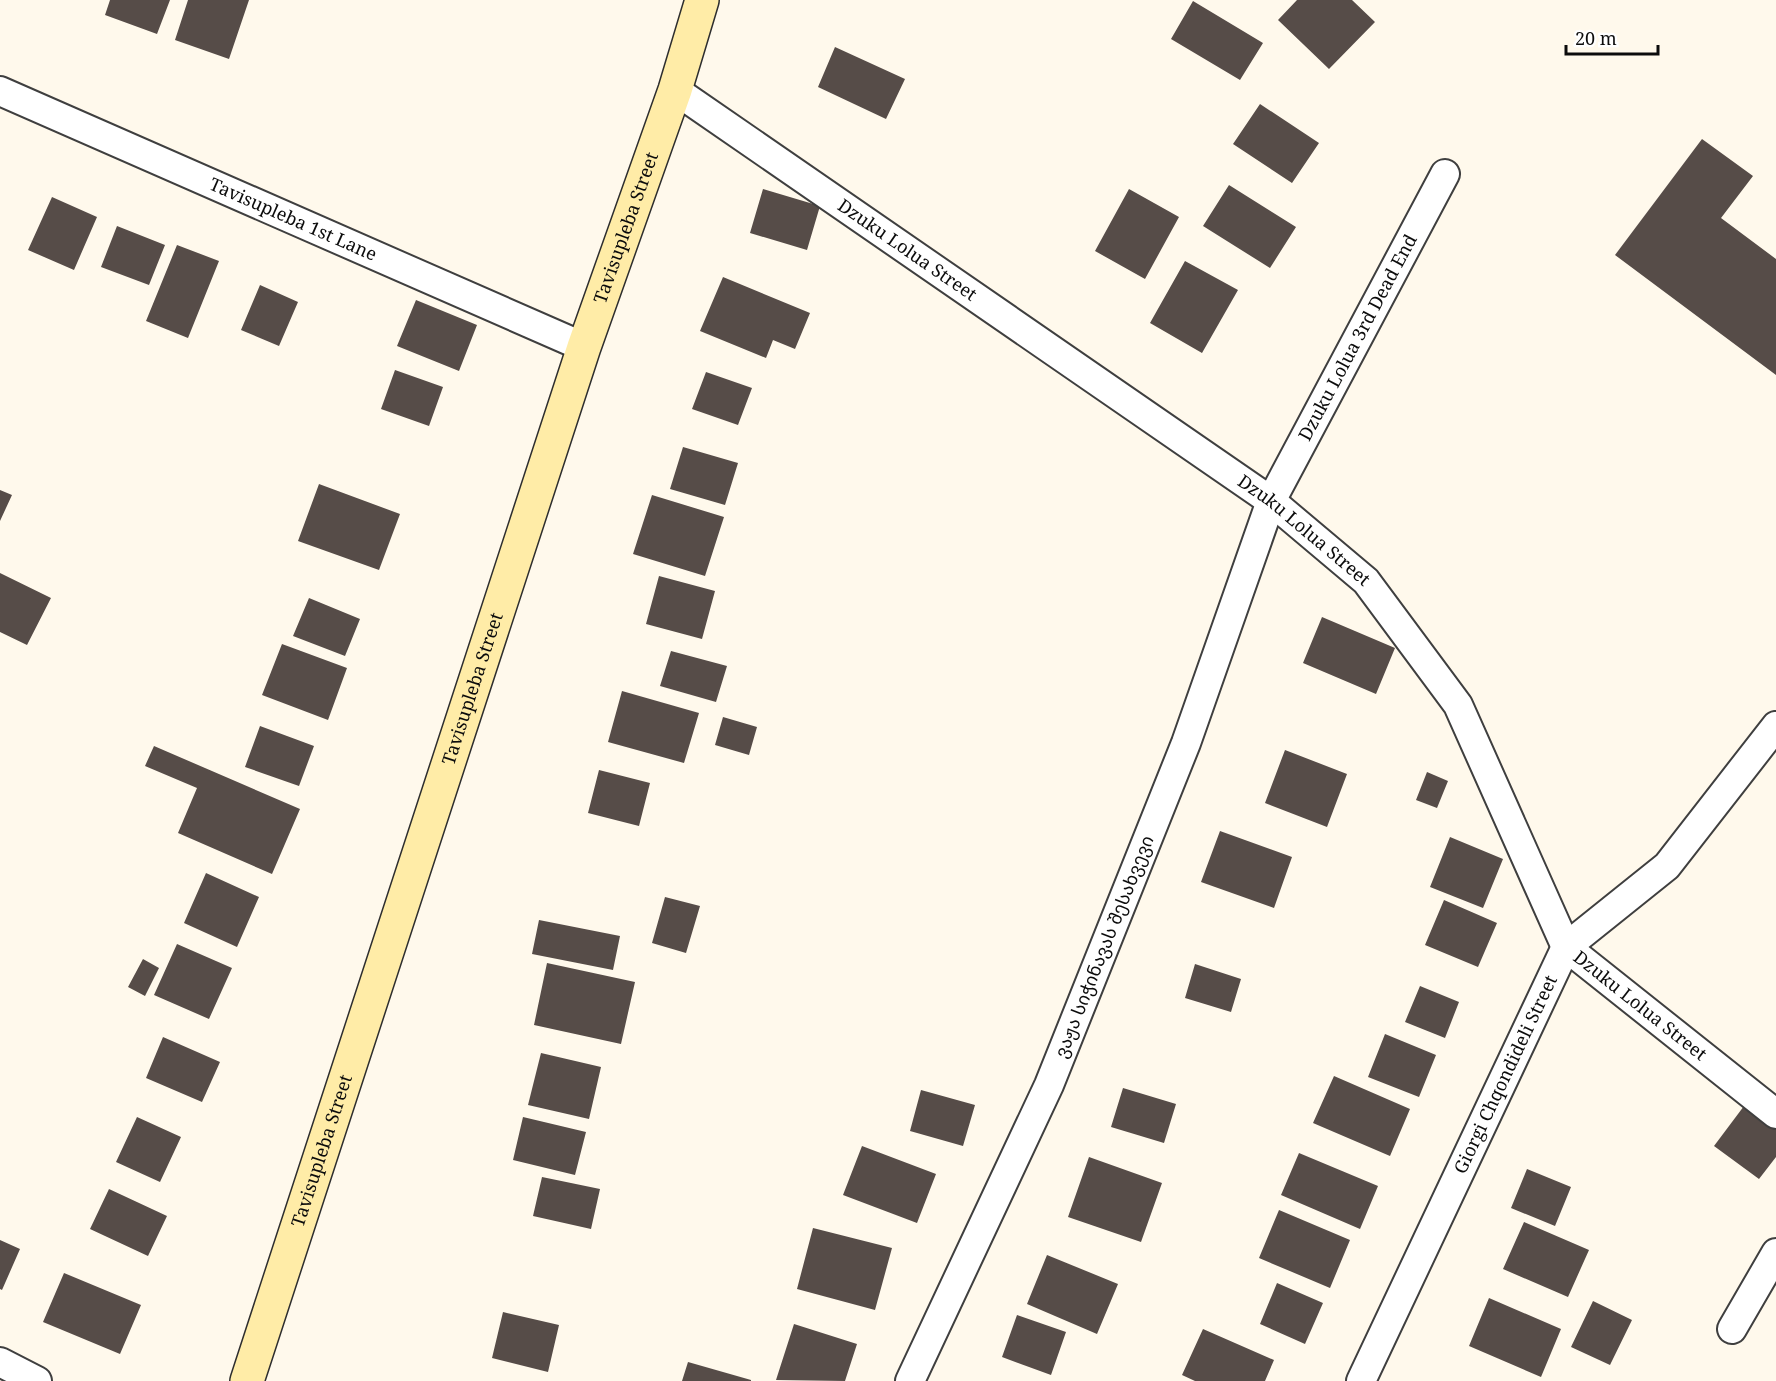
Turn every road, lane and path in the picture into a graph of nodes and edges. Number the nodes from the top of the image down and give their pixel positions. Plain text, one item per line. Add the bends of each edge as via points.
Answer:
1 (702, 0) edge
2 (675, 90) junction
3 (0, 91) edge
4 (1445, 174) dead end
5 (584, 348) junction
6 (1271, 501) junction
7 (1776, 726) edge
8 (1566, 947) junction
9 (1776, 1114) edge
10 (1776, 1253) edge
11 (1732, 1329) dead end
12 (0, 1362) edge
13 (37, 1381) edge
14 (247, 1381) edge
15 (910, 1381) edge
16 (1361, 1381) edge

1 - 2 main road, Tavisupleba Street
2 - 5 main road, Tavisupleba Street
2 - 6 street, Dzuku Lolua Street
3 - 5 street, Tavisupleba 1st Lane
4 - 6 street, Dzuku Lolua 3rd Dead End
5 - 14 main road, Tavisupleba Street
6 - 8 street, Dzuku Lolua Street via 1366,581 1458,705
6 - 15 street, ვაჟა სიჭინავას შესახვევი via 1186,743 1049,1085
7 - 8 street, Giorgi Chqondideli Street via 1667,866
8 - 9 street, Dzuku Lolua Street
8 - 16 street, Giorgi Chqondideli Street
10 - 11 street
12 - 13 street

